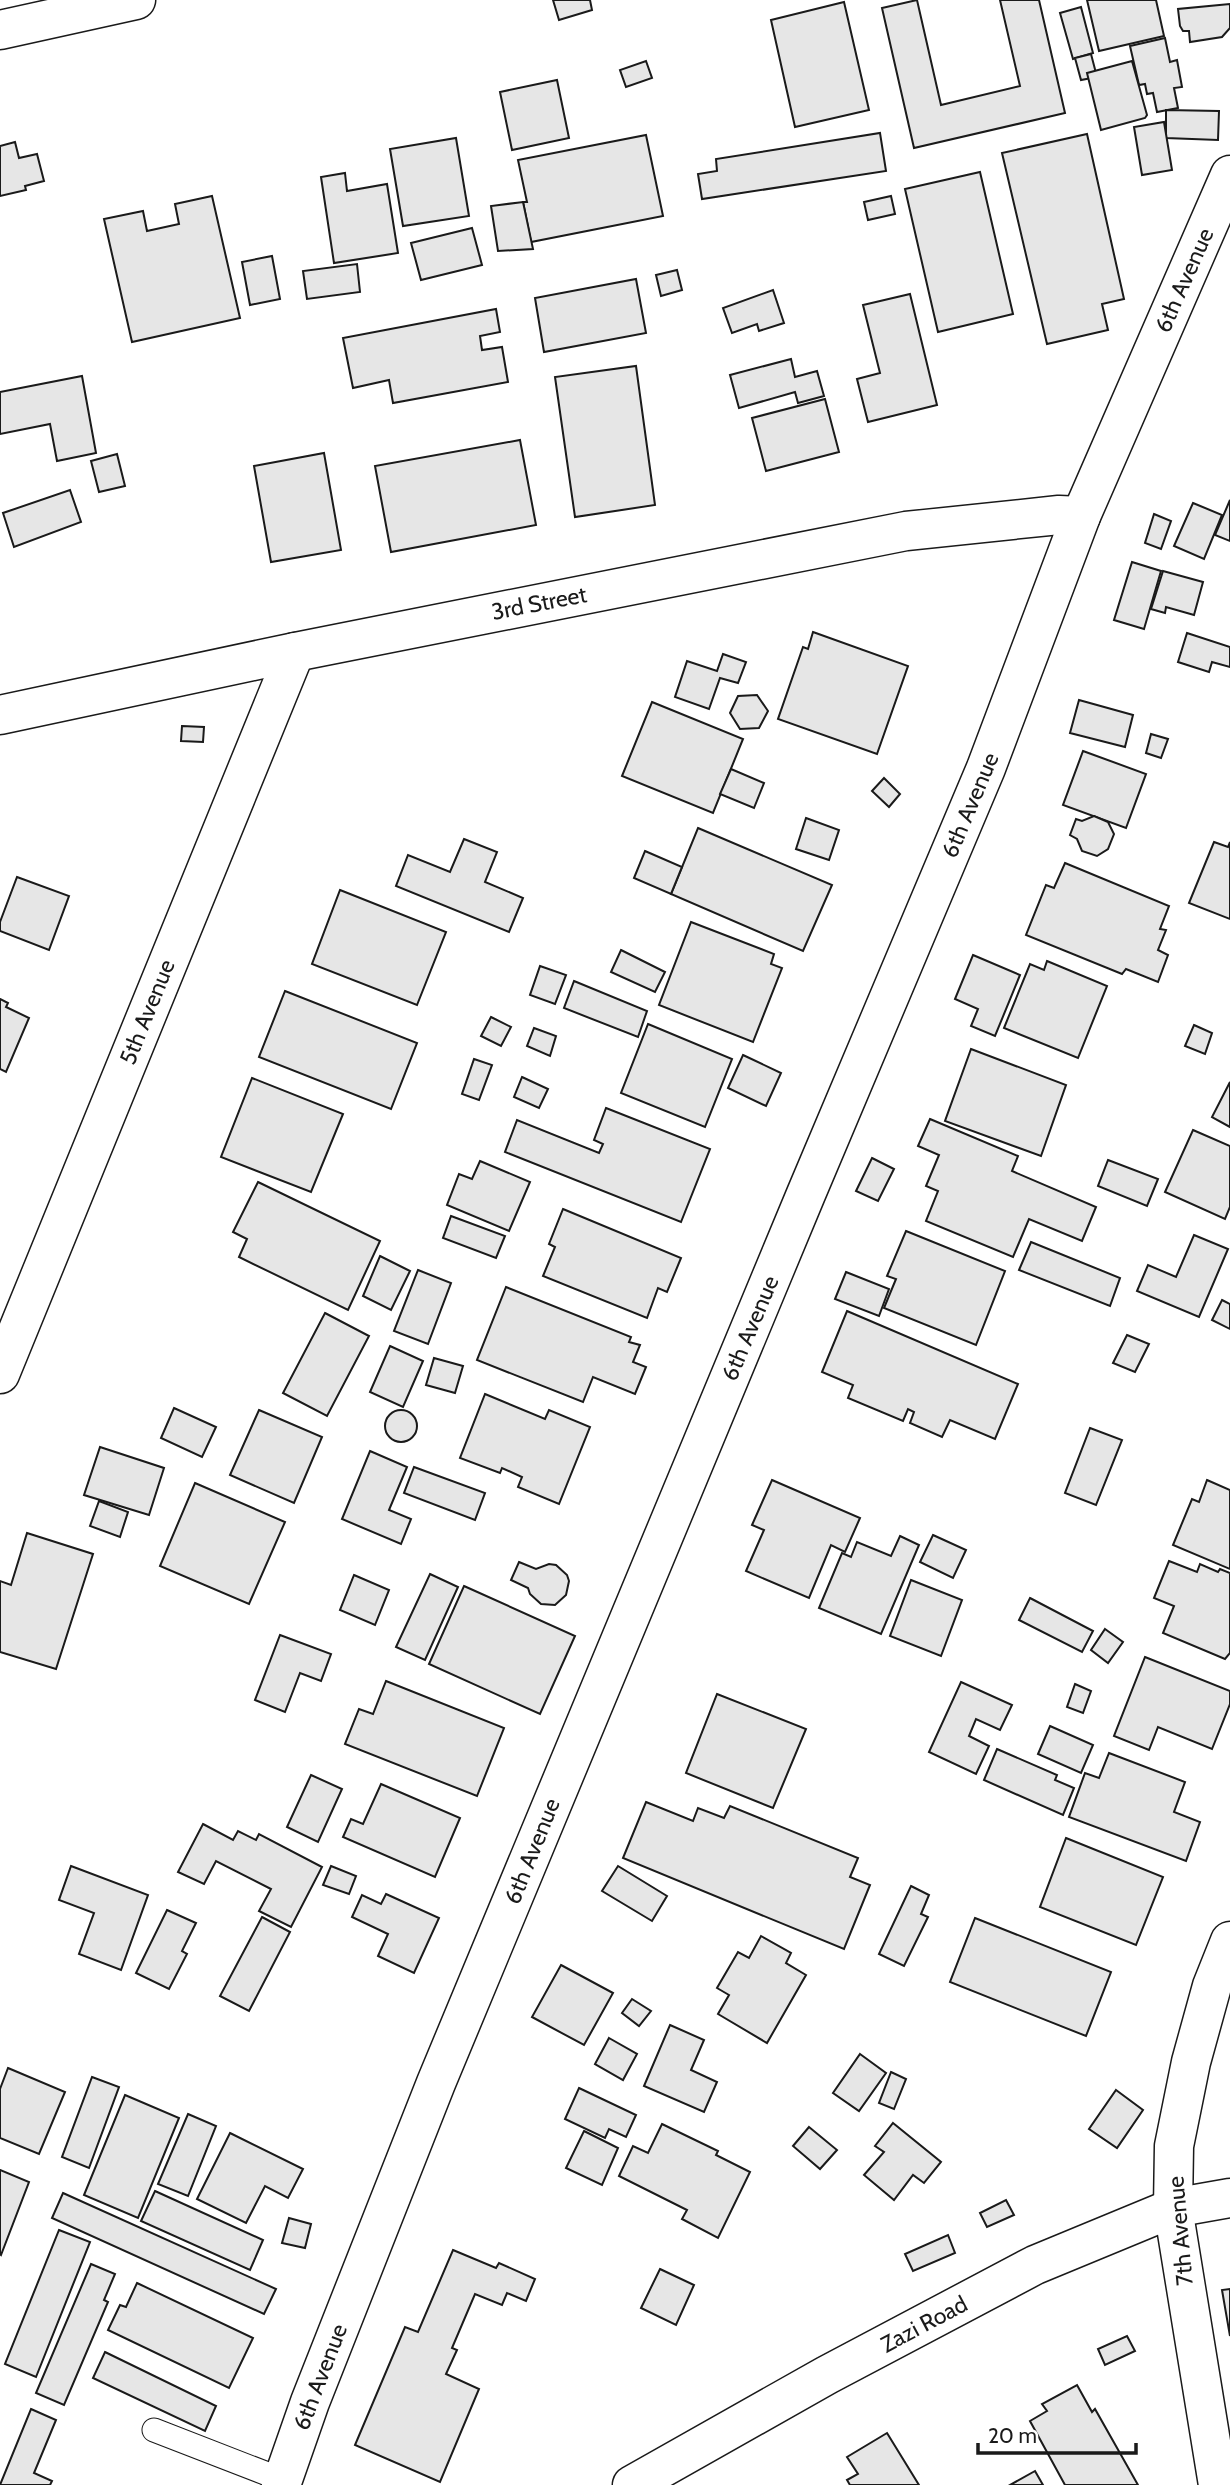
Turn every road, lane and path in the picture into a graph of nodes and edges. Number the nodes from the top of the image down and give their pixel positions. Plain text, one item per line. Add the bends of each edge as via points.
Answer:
1 (136, 0) edge
2 (0, 30) edge
3 (1230, 175) edge
4 (1081, 516) junction
5 (295, 652) junction
6 (0, 715) edge
7 (0, 1374) edge
8 (1230, 1941) edge
9 (1230, 2198) edge
10 (1173, 2208) junction
11 (154, 2430) dead end
12 (282, 2482) edge
13 (632, 2485) edge
14 (1218, 2485) edge

1 - 2 street
3 - 4 street, 6th Avenue
4 - 5 street, 3rd Street via 906,531
4 - 12 street, 6th Avenue via 986,768 436,2083
5 - 6 street, 3rd Street
5 - 7 street, 5th Avenue
8 - 10 street, 7th Avenue via 1191,2062 1174,2146
9 - 10 street, Zazi Road
10 - 13 street, Zazi Road via 1035,2265
10 - 14 street, 7th Avenue
11 - 12 lane

